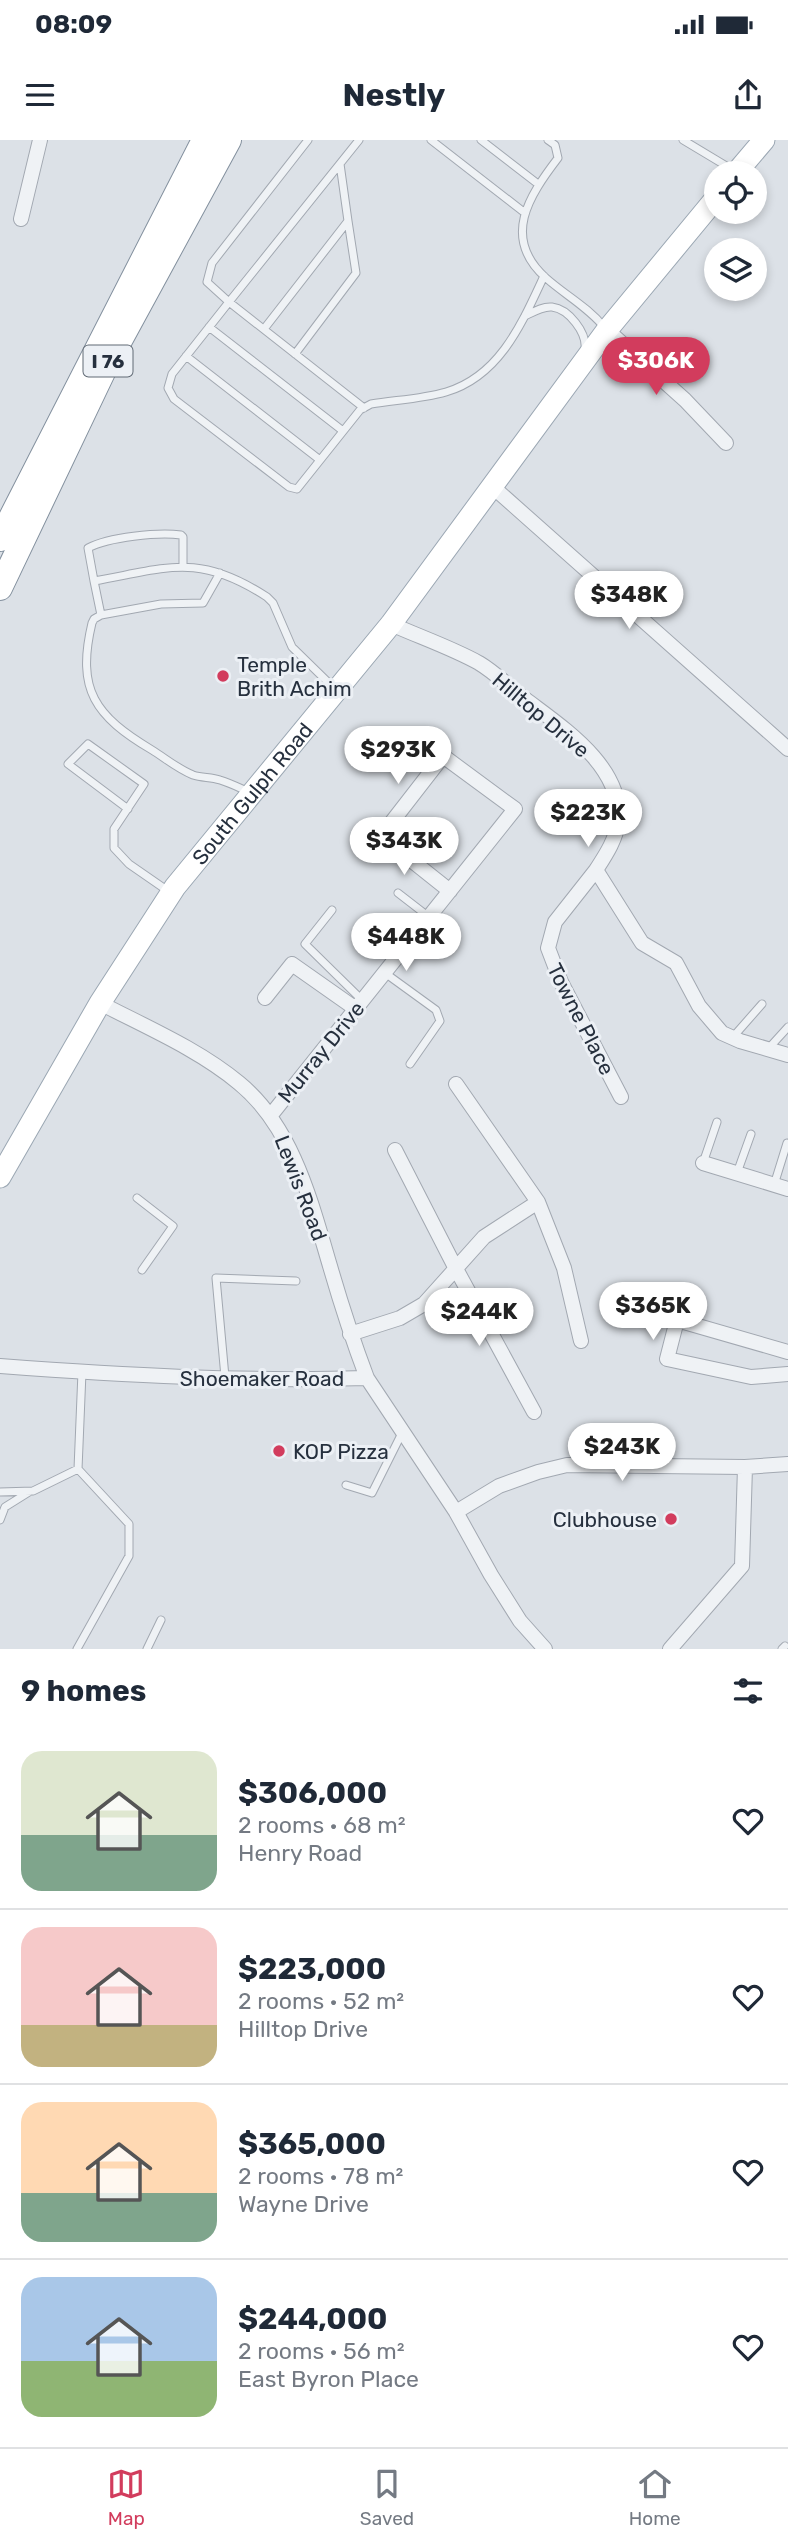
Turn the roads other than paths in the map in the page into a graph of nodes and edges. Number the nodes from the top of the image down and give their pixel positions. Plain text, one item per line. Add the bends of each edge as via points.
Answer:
1 (40, 140) edge
2 (204, 140) edge
3 (229, 140) edge
4 (308, 140) edge
5 (359, 140) edge
6 (431, 140) edge
7 (481, 140) edge
8 (548, 140) edge
9 (683, 140) edge
10 (764, 140) edge
11 (717, 161) edge
12 (747, 161) edge
13 (340, 164) junction
14 (538, 184) junction
15 (525, 213) junction
16 (704, 213) edge
17 (21, 219) dead end
18 (348, 221) junction
19 (544, 276) junction
20 (229, 302) junction
21 (525, 316) junction
22 (209, 327) junction
23 (264, 329) junction
24 (607, 330) junction
25 (295, 354) junction
26 (186, 356) junction
27 (584, 362) junction
28 (364, 408) junction
29 (343, 431) junction
30 (726, 443) dead end
31 (320, 460) junction
32 (494, 487) junction
33 (0, 539) edge
34 (183, 566) junction
35 (220, 573) junction
36 (94, 581) junction
37 (0, 588) edge
38 (101, 615) junction
39 (391, 624) junction
40 (337, 690) junction
41 (788, 749) edge
42 (252, 794) junction
43 (128, 809) junction
44 (596, 870) junction
45 (450, 891) junction
46 (171, 893) junction
47 (398, 893) dead end
48 (332, 910) dead end
49 (429, 917) junction
50 (385, 972) junction
51 (265, 998) dead end
52 (100, 1003) junction
53 (762, 1004) dead end
54 (359, 1005) junction
55 (788, 1027) edge
56 (733, 1038) junction
57 (768, 1049) junction
58 (788, 1055) edge
59 (410, 1064) dead end
60 (456, 1084) dead end
61 (621, 1097) dead end
62 (271, 1115) junction
63 (717, 1122) dead end
64 (751, 1134) dead end
65 (787, 1143) edge
66 (395, 1150) dead end
67 (703, 1163) joint
68 (737, 1174) junction
69 (0, 1177) edge
70 (781, 1187) edge
71 (137, 1198) dead end
72 (538, 1202) junction
73 (455, 1267) junction
74 (142, 1270) dead end
75 (296, 1281) dead end
76 (350, 1334) junction
77 (581, 1341) dead end
78 (788, 1352) edge
79 (0, 1366) edge
80 (82, 1372) junction
81 (788, 1374) edge
82 (225, 1378) junction
83 (367, 1378) junction
84 (534, 1412) dead end
85 (402, 1433) junction
86 (788, 1464) edge
87 (745, 1467) junction
88 (78, 1469) junction
89 (346, 1485) dead end
90 (30, 1491) junction
91 (0, 1492) edge
92 (456, 1512) junction
93 (0, 1520) edge
94 (162, 1620) dead end
95 (77, 1649) edge
96 (147, 1649) edge
97 (545, 1649) edge
98 (670, 1649) edge

1 - 17 street
2 - 33 highway, I 76
3 - 37 highway, I 76 via 104,368
4 - 20 lane via 212,263 207,282
5 - 13 lane
6 - 15 lane
7 - 14 lane
8 - 14 lane via 555,145 558,158
9 - 11 lane
10 - 12 main road
13 - 18 lane
13 - 20 lane
14 - 15 lane
15 - 19 lane via 521,226 525,253
16 - 24 main road, South Gulph Road
18 - 23 lane
18 - 25 lane via 356,273
19 - 21 lane
19 - 24 lane
20 - 22 lane
20 - 23 lane
21 - 27 lane via 553,307 570,316 586,342
21 - 28 lane via 490,368 474,379 446,391
22 - 26 lane
22 - 29 lane
23 - 25 lane
24 - 27 main road, South Gulph Road
24 - 30 street
25 - 28 lane
26 - 31 lane
26 - 31 lane via 168,388 174,399 289,487 297,489
27 - 32 main road, South Gulph Road
28 - 29 lane
29 - 31 lane
32 - 39 main road, South Gulph Road
32 - 41 street
34 - 35 lane
34 - 36 lane
34 - 36 lane via 183,537 152,535 90,546
35 - 38 lane via 203,603 161,604
35 - 40 lane via 267,597 292,648
36 - 38 lane
38 - 42 lane via 92,623 85,664 92,695 109,720 185,771
39 - 40 main road, South Gulph Road
39 - 44 street, Hilltop Drive via 479,663 553,719 601,766 617,802 618,822
40 - 42 main road, South Gulph Road
42 - 46 main road, South Gulph Road
43 - 43 lane via 144,784 88,744 68,764
43 - 46 lane via 114,829 114,848
44 - 56 street via 642,943 676,963 699,1006 722,1033
44 - 61 street, Towne Place via 555,922 548,948
45 - 45 street, Murray Drive via 515,809 443,757 380,836
45 - 49 street, Murray Drive
46 - 52 main road, South Gulph Road
47 - 49 lane
48 - 54 lane via 305,944
49 - 50 street, Murray Drive
50 - 54 street, Murray Drive
50 - 59 lane via 436,1010 440,1021
51 - 54 street via 292,964
52 - 62 street, Lewis Road via 210,1062 240,1083
52 - 69 main road, South Gulph Road
53 - 56 lane
54 - 62 street, Murray Drive
55 - 57 lane
56 - 57 street
57 - 58 street
60 - 72 street
62 - 76 street, Lewis Road via 313,1210
63 - 67 lane
64 - 68 lane
65 - 70 lane
66 - 73 street
67 - 68 street
68 - 70 street
71 - 74 lane via 173,1226
72 - 73 street via 484,1237
72 - 77 street via 564,1268
73 - 76 street via 424,1304 400,1318
73 - 84 street
75 - 82 lane via 216,1278
76 - 83 street, Lewis Road
78 - 81 street via 677,1320 667,1359 751,1377
79 - 80 street, Shoemaker Road
80 - 82 street, Shoemaker Road
80 - 88 lane
82 - 83 street, Shoemaker Road
83 - 85 street, Shoemaker Road
85 - 89 lane via 372,1493
85 - 92 street, Shoemaker Road
86 - 87 street
87 - 92 street via 567,1465 499,1486
87 - 98 street via 743,1566
88 - 90 lane
88 - 95 lane via 129,1524 129,1556
90 - 91 lane
90 - 93 lane via 5,1507
92 - 97 street, Shoemaker Road via 520,1621
94 - 96 lane

